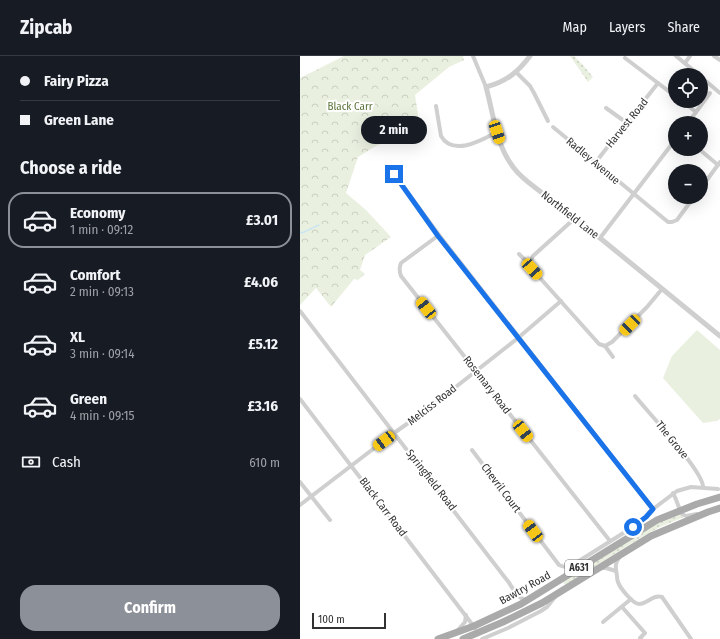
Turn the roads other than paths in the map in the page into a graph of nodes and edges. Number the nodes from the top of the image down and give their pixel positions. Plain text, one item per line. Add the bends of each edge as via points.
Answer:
1 (473, 56) edge
2 (530, 56) edge
3 (676, 56) edge
4 (690, 56) edge
5 (714, 56) edge
6 (625, 58) dead end
7 (720, 60) edge
8 (685, 63) junction
9 (691, 68) edge
10 (516, 72) junction
11 (658, 83) junction
12 (708, 83) edge
13 (486, 87) junction
14 (668, 91) edge
15 (710, 93) dead end
16 (720, 93) edge
17 (436, 106) dead end
18 (606, 108) dead end
19 (691, 108) edge
20 (696, 112) junction
21 (693, 116) edge
22 (548, 121) dead end
23 (627, 123) junction
24 (553, 127) dead end
25 (497, 132) junction
26 (668, 149) edge
27 (708, 155) edge
28 (595, 163) junction
29 (719, 163) edge
30 (394, 174) dead end
31 (708, 178) edge
32 (634, 194) junction
33 (689, 204) edge
34 (574, 219) junction
35 (438, 236) junction
36 (600, 238) junction
37 (519, 254) dead end
38 (530, 263) junction
39 (662, 289) junction
40 (561, 302) junction
41 (300, 311) edge
42 (720, 336) edge
43 (518, 338) junction
44 (605, 346) junction
45 (613, 357) dead end
46 (476, 370) junction
47 (635, 396) dead end
48 (300, 399) edge
49 (394, 433) junction
50 (472, 450) dead end
51 (352, 466) junction
52 (300, 482) edge
53 (703, 487) junction
54 (718, 489) dead end
55 (673, 493) junction
56 (311, 497) junction
57 (720, 497) edge
58 (677, 500) junction
59 (300, 506) edge
60 (689, 506) junction
61 (653, 509) junction
62 (680, 510) junction
63 (714, 511) edge
64 (330, 520) dead end
65 (610, 541) junction
66 (622, 553) junction
67 (559, 565) joint
68 (597, 569) junction
69 (616, 571) junction
70 (516, 594) junction
71 (631, 599) junction
72 (529, 600) junction
73 (622, 607) junction
74 (511, 609) junction
75 (466, 615) junction
76 (603, 622) dead end
77 (474, 626) junction
78 (457, 632) junction
79 (480, 636) edge
80 (438, 639) edge
81 (463, 639) edge
82 (641, 639) edge
83 (691, 639) edge

1 - 13 street, Northfield Lane
2 - 10 street
3 - 8 street
4 - 8 street
5 - 7 street
6 - 11 street
8 - 9 street
10 - 13 street via 495,85
10 - 22 street via 530,86
11 - 14 street
11 - 23 street, Harvest Road
12 - 16 street
13 - 25 street, Northfield Lane
15 - 20 street
17 - 25 street via 441,136 448,143 466,146
18 - 23 street
19 - 20 street
20 - 21 street
23 - 28 street, Harvest Road
24 - 28 street, Radley Avenue
25 - 34 street, Northfield Lane via 510,164
26 - 32 street
27 - 29 street
28 - 32 street, Radley Avenue
29 - 31 street
30 - 35 street
32 - 33 street, Radley Avenue via 668,222 677,220
32 - 36 street
34 - 36 street, Northfield Lane
34 - 38 street via 533,256
35 - 43 street
35 - 46 street, Rosemary Road via 401,263 399,271
36 - 39 street, Northfield Lane
37 - 38 street
38 - 40 street via 532,269
39 - 42 street, Northfield Lane
39 - 44 street via 647,307
40 - 43 street, Melciss Road
40 - 44 street via 599,344
41 - 49 street, Springfield Road
43 - 46 street, Melciss Road
43 - 61 street
44 - 45 street
46 - 49 street, Melciss Road
46 - 65 street, Rosemary Road
47 - 53 street, The Grove via 683,453 702,481
48 - 51 street, Black Carr Road
49 - 51 street, Melciss Road
49 - 70 street, Springfield Road
50 - 67 street, Chevril Court
51 - 56 street, Melciss Road
51 - 75 street, Black Carr Road
52 - 56 street
53 - 54 street, Bawtry Road
53 - 55 street, Bawtry Road via 687,488
55 - 58 street
55 - 61 street, Bawtry Road
56 - 59 street, Melciss Road
56 - 64 street
57 - 60 main road, Bawtry Road / A631
58 - 60 street
58 - 62 street
60 - 62 main road, Bawtry Road / A631
61 - 65 street, Bawtry Road via 643,520
62 - 63 street, Bawtry Road via 686,516
62 - 72 main road, Bawtry Road / A631 via 657,520
63 - 66 main road, Bawtry Road / A631 via 650,536
65 - 67 street, Bawtry Road via 567,568
66 - 68 main road, Bawtry Road / A631
66 - 69 street via 616,563
68 - 69 street
68 - 79 main road, Bawtry Road / A631
69 - 71 street via 618,583
70 - 72 street
70 - 74 street
71 - 73 street
71 - 83 street via 640,604 655,596 662,597
72 - 74 main road, Bawtry Road / A631
73 - 76 street
73 - 82 street via 645,633
74 - 77 main road, Bawtry Road / A631
75 - 77 street, Black Carr Road
75 - 78 street via 465,622
77 - 78 main road, Bawtry Road / A631
77 - 79 street, Black Carr Road
78 - 80 main road, Bawtry Road / A631
78 - 81 main road
79 - 81 main road, Bawtry Road / A631

